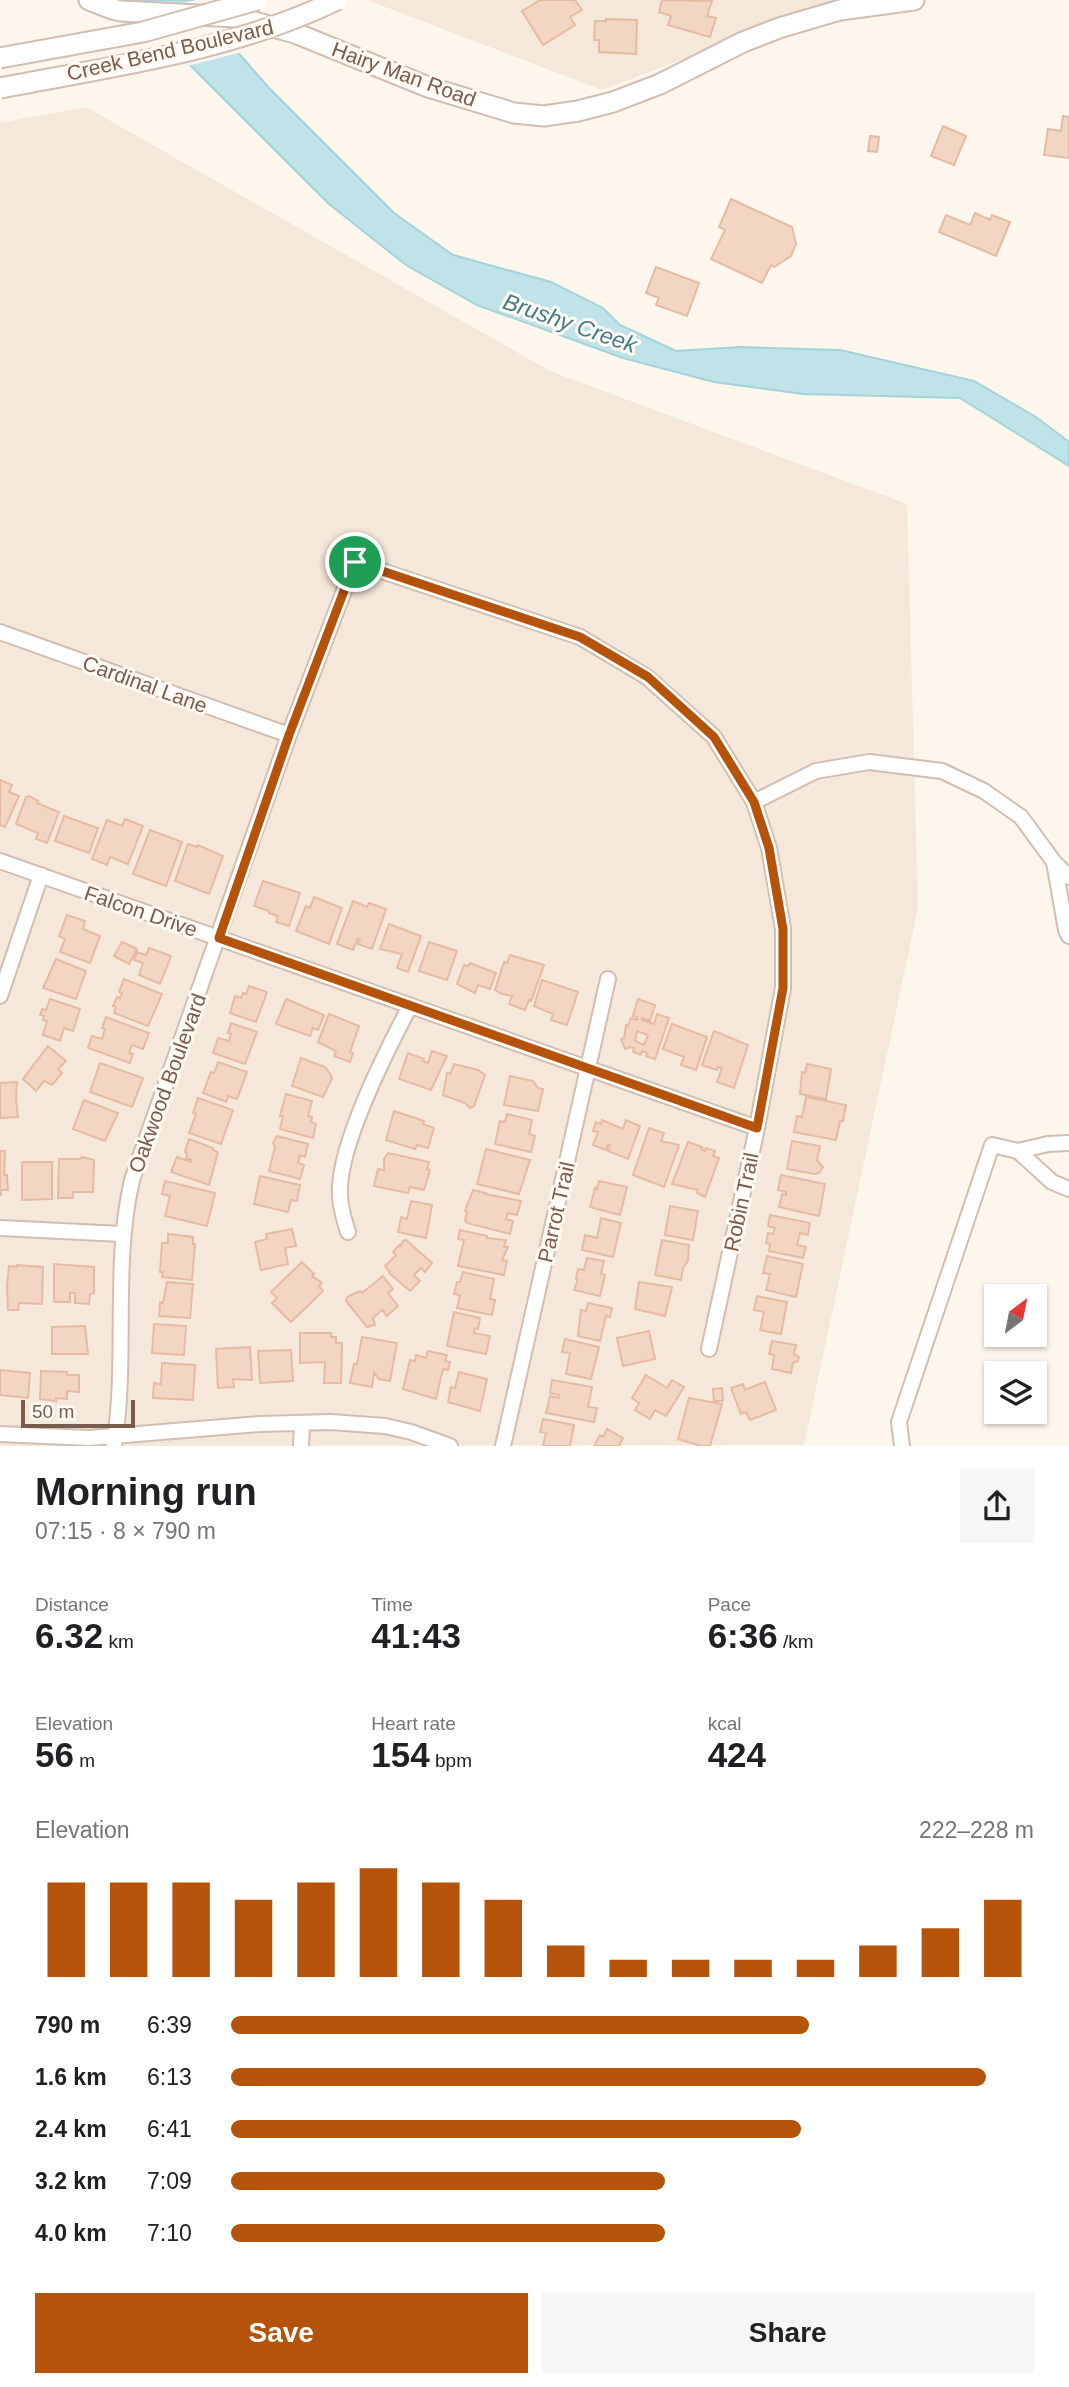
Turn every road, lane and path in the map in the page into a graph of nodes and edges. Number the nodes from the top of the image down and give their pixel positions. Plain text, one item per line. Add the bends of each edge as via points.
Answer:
1 (89, 0) edge
2 (257, 0) edge
3 (337, 0) edge
4 (914, 0) edge
5 (0, 58) edge
6 (0, 89) edge
7 (0, 632) edge
8 (289, 735) junction
9 (754, 802) junction
10 (0, 861) edge
11 (1054, 862) junction
12 (41, 876) junction
13 (1069, 877) edge
14 (1069, 936) edge
15 (219, 938) junction
16 (608, 979) dead end
17 (0, 996) edge
18 (410, 1006) junction
19 (588, 1070) junction
20 (757, 1128) junction
21 (1069, 1143) edge
22 (1018, 1151) junction
23 (1069, 1189) edge
24 (0, 1228) edge
25 (348, 1232) dead end
26 (122, 1234) junction
27 (709, 1349) dead end
28 (302, 1423) junction
29 (0, 1434) edge
30 (115, 1440) edge
31 (301, 1446) edge
32 (450, 1446) edge
33 (503, 1446) edge
34 (902, 1446) edge

1 - 4 street, Hairy Man Road, bridge via 112,9 236,17 314,40 428,87 514,113 544,116 625,97 743,42 816,16
2 - 5 street, Creek Bend Boulevard, bridge via 143,32
3 - 6 street, Creek Bend Boulevard, bridge via 234,40
7 - 8 street, Cardinal Lane
8 - 9 street, Robin Trail via 355,562 580,637 648,677 714,737
8 - 15 street, Oakwood Boulevard
9 - 11 street via 816,771 869,762 942,771 984,790 1021,817
9 - 20 street, Robin Trail via 769,848 783,929 783,988
10 - 12 street, Falcon Drive
11 - 13 street
11 - 14 street
12 - 15 street, Falcon Drive
12 - 17 street
15 - 18 street, Falcon Drive
15 - 26 street, Oakwood Boulevard via 132,1180
16 - 19 street, Parrot Trail
18 - 19 street, Falcon Drive
18 - 25 street via 364,1103 343,1163 339,1193
19 - 20 street, Falcon Drive
19 - 33 street, Parrot Trail
20 - 27 street, Robin Trail
21 - 22 street
22 - 23 street via 1052,1182
22 - 34 street via 992,1145 900,1422
24 - 26 street
26 - 30 street, Oakwood Boulevard
28 - 30 street via 260,1423
28 - 31 street
28 - 32 street via 385,1426
29 - 30 street

